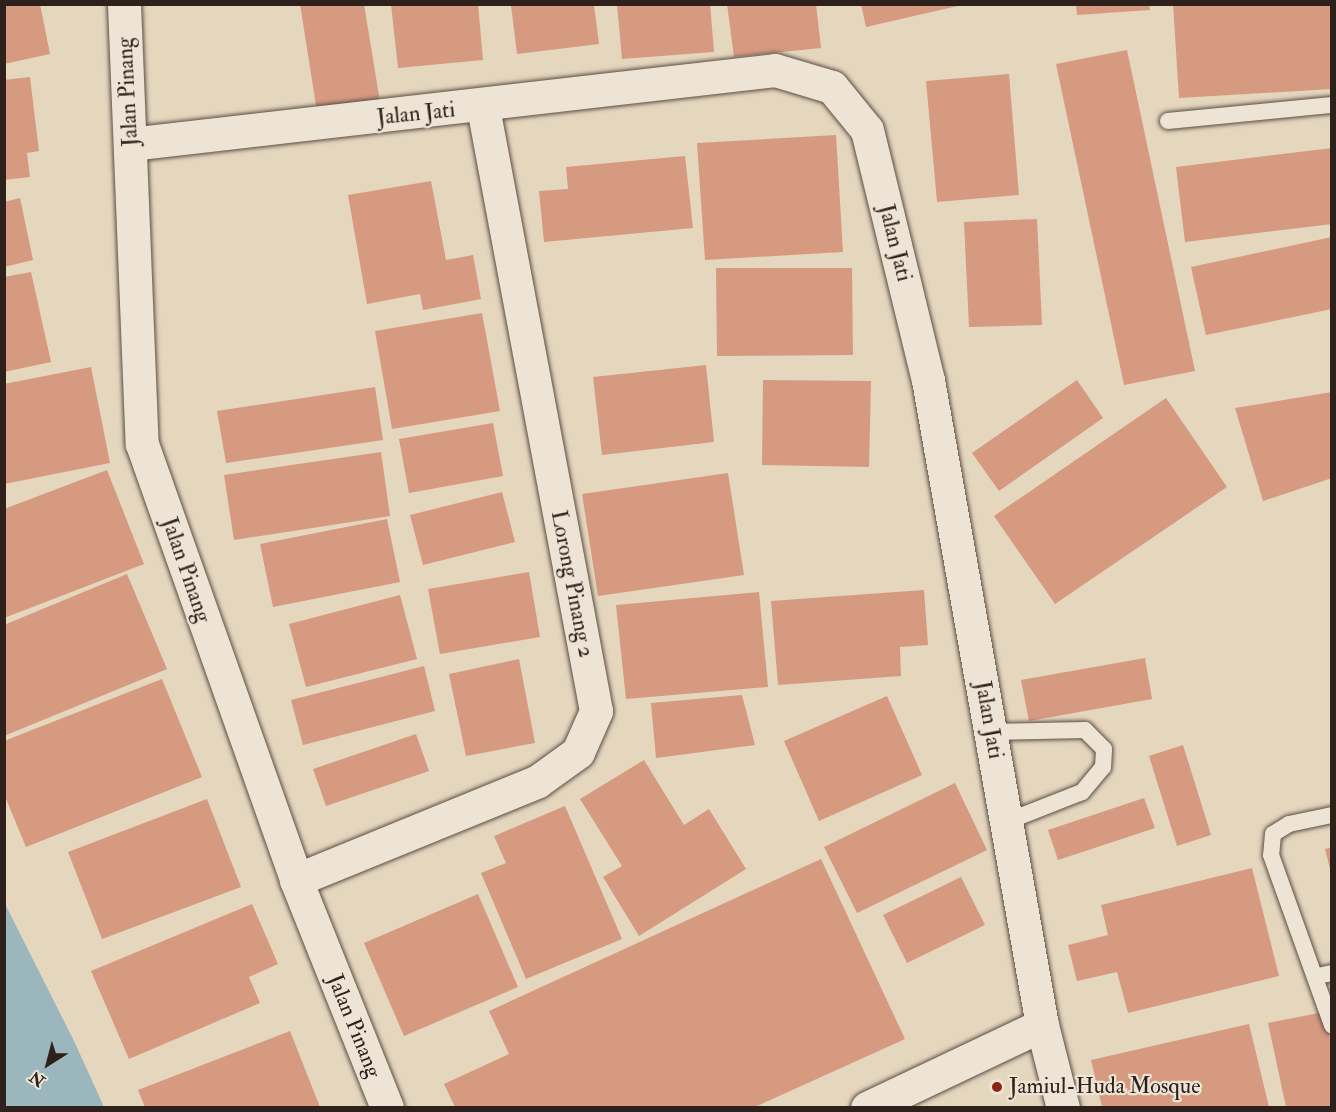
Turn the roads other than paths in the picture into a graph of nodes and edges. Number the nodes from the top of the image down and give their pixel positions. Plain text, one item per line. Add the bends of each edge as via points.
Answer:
1 (124, 4) edge
2 (1332, 105) edge
3 (483, 107) junction
4 (1168, 121) dead end
5 (130, 144) junction
6 (991, 732) junction
7 (1332, 815) edge
8 (1006, 822) junction
9 (296, 880) junction
10 (1324, 974) edge
11 (1042, 1025) junction
12 (1332, 1025) edge
13 (387, 1107) edge
14 (867, 1107) edge
15 (1063, 1107) edge

1 - 5 street, Jalan Pinang
2 - 4 lane
3 - 5 street, Jalan Jati
3 - 6 street, Jalan Jati via 774,70 832,87 867,130 928,380
3 - 9 street, Lorong Pinang 2 via 596,711 578,752 538,781
5 - 9 street, Jalan Pinang via 142,444
6 - 8 street, Jalan Jati
6 - 8 lane via 1085,730 1104,749 1103,767 1082,792
7 - 10 lane via 1289,824 1272,834 1271,855
8 - 11 street, Jalan Jati
9 - 13 street, Jalan Pinang
10 - 12 lane
11 - 14 street
11 - 15 street, Jalan Jati

